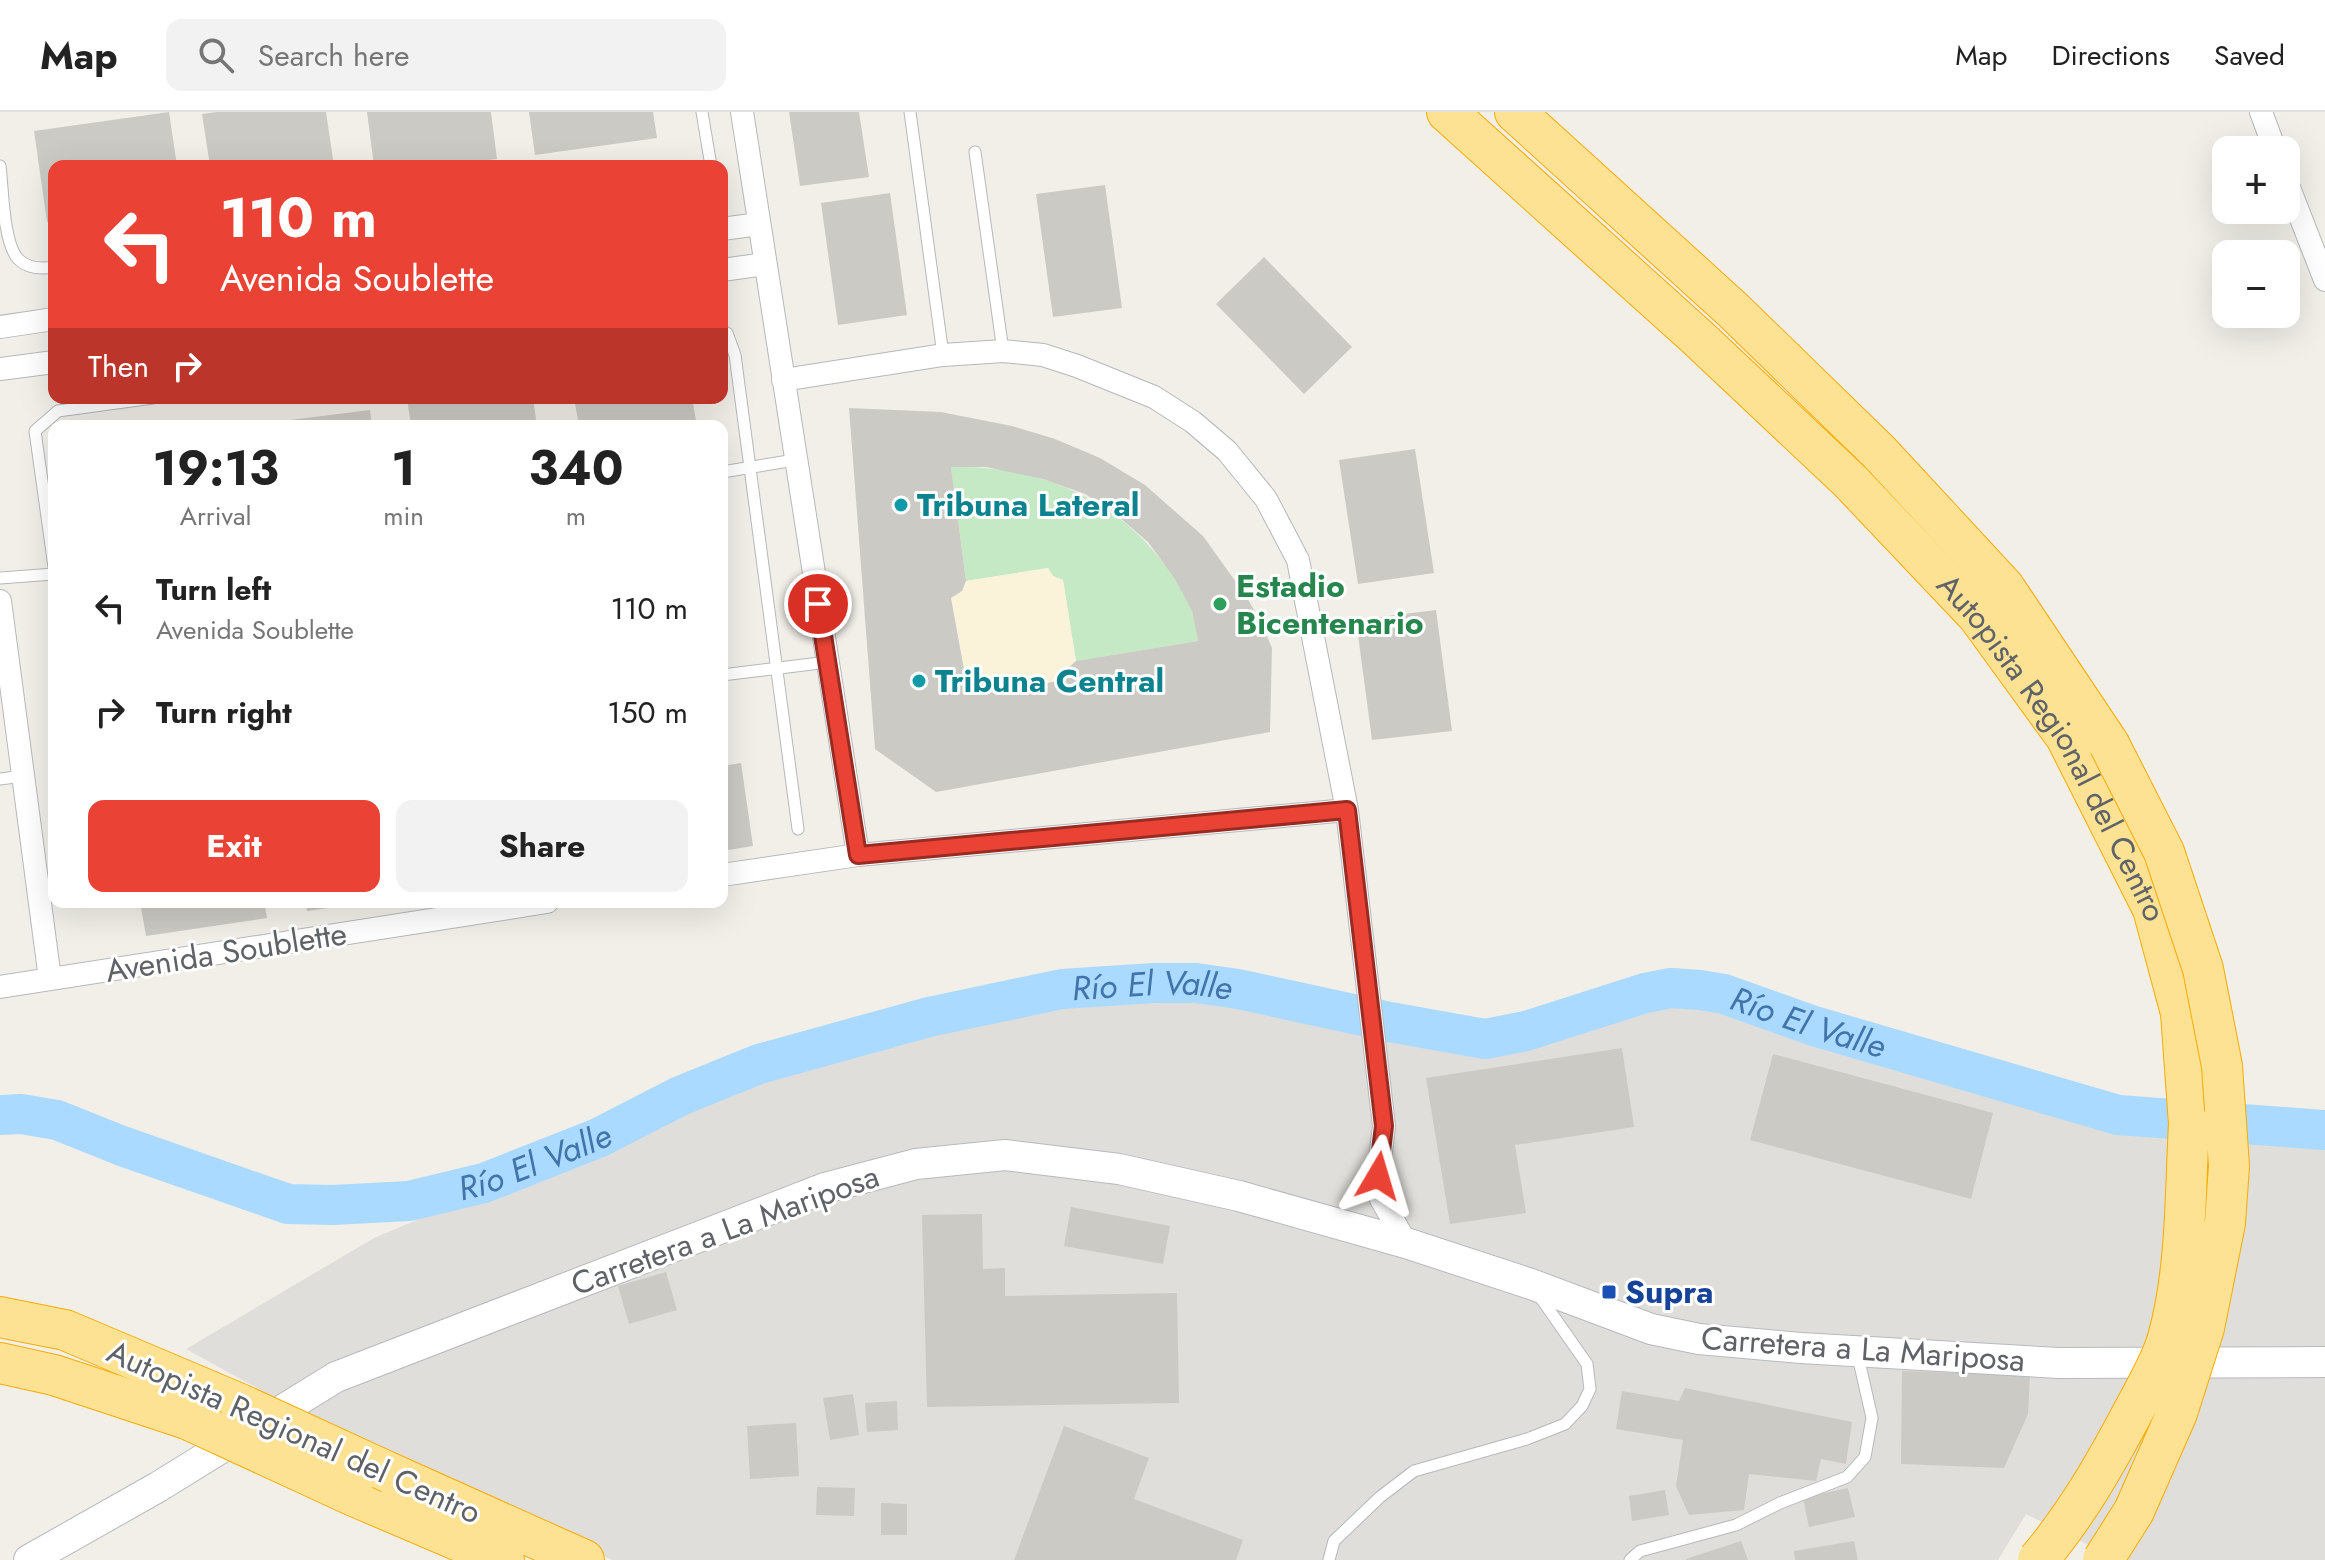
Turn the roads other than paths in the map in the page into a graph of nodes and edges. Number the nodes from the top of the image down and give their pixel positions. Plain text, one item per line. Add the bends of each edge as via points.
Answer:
1 (702, 112) edge
2 (742, 112) edge
3 (910, 112) edge
4 (1447, 112) edge
5 (1515, 112) edge
6 (2261, 112) edge
7 (2270, 136) edge
8 (975, 152) dead end
9 (710, 160) edge
10 (0, 166) edge
11 (2300, 216) edge
12 (759, 224) junction
13 (728, 228) edge
14 (765, 264) junction
15 (48, 267) edge
16 (728, 269) edge
17 (2325, 280) edge
18 (48, 320) edge
19 (0, 327) edge
20 (728, 336) edge
21 (1003, 351) junction
22 (943, 355) junction
23 (48, 363) edge
24 (0, 369) edge
25 (783, 380) junction
26 (109, 404) edge
27 (795, 460) junction
28 (750, 468) junction
29 (728, 471) edge
30 (48, 524) edge
31 (48, 574) edge
32 (0, 578) edge
33 (0, 601) edge
34 (828, 662) junction
35 (777, 667) junction
36 (728, 674) edge
37 (2065, 736) junction
38 (2108, 743) junction
39 (23, 776) junction
40 (0, 779) edge
41 (1347, 810) junction
42 (798, 829) dead end
43 (858, 855) junction
44 (728, 874) edge
45 (508, 908) edge
46 (50, 979) junction
47 (0, 987) edge
48 (1406, 1243) junction
49 (1531, 1284) junction
50 (0, 1317) edge
51 (1857, 1351) junction
52 (2325, 1362) edge
53 (0, 1363) edge
54 (29, 1560) edge
55 (504, 1560) edge
56 (584, 1560) edge
57 (1329, 1560) edge
58 (1630, 1560) edge
59 (2038, 1560) edge
60 (2103, 1560) edge

1 - 9 lane
2 - 12 street
3 - 22 lane
4 - 37 highway, Autopista Regional del Centro via 1850,481 1978,616
5 - 38 highway, Autopista Regional del Centro via 1733,310 1879,452 2004,587
6 - 7 street
8 - 21 lane
10 - 15 lane via 10,244 19,260 32,268
11 - 17 street
12 - 13 street
12 - 14 street
14 - 16 street
14 - 25 street
18 - 19 street
20 - 28 lane
21 - 22 street
21 - 41 street via 1055,359 1154,397 1227,451 1266,499 1298,560
22 - 25 street
23 - 24 street
25 - 27 street
26 - 30 lane via 58,411 35,431
27 - 28 lane
27 - 34 street
28 - 29 lane
28 - 35 lane
31 - 32 lane
33 - 39 street
34 - 35 lane
34 - 43 street
35 - 36 lane
35 - 42 lane
37 - 38 highway
37 - 59 highway, Autopista Regional del Centro, bridge via 2153,909 2181,1013 2189,1124 2183,1232 2167,1341 2106,1464
38 - 60 highway, Autopista Regional del Centro, bridge via 2164,852 2203,969 2222,1066 2229,1166 2225,1223 2204,1328 2177,1413 2134,1511
39 - 40 lane
39 - 46 street
41 - 43 street
41 - 48 street via 1384,1126 1381,1199
43 - 44 street
45 - 46 street, Avenida Soublette
46 - 47 street, Avenida Soublette
48 - 49 street, Carretera a La Mariposa
48 - 54 street, Carretera a La Mariposa via 1119,1169 1005,1155 916,1164 825,1188 336,1377
49 - 51 street, Carretera a La Mariposa via 1699,1339
49 - 57 lane via 1587,1364 1590,1389 1582,1406 1565,1424 1527,1439 1414,1471 1334,1541
50 - 56 highway, Autopista Regional del Centro, bridge via 65,1330
51 - 52 street, Carretera a La Mariposa via 2059,1363
51 - 58 lane via 1872,1418 1865,1457 1847,1477 1736,1525 1640,1551
53 - 55 highway, Autopista Regional del Centro, bridge via 187,1419

